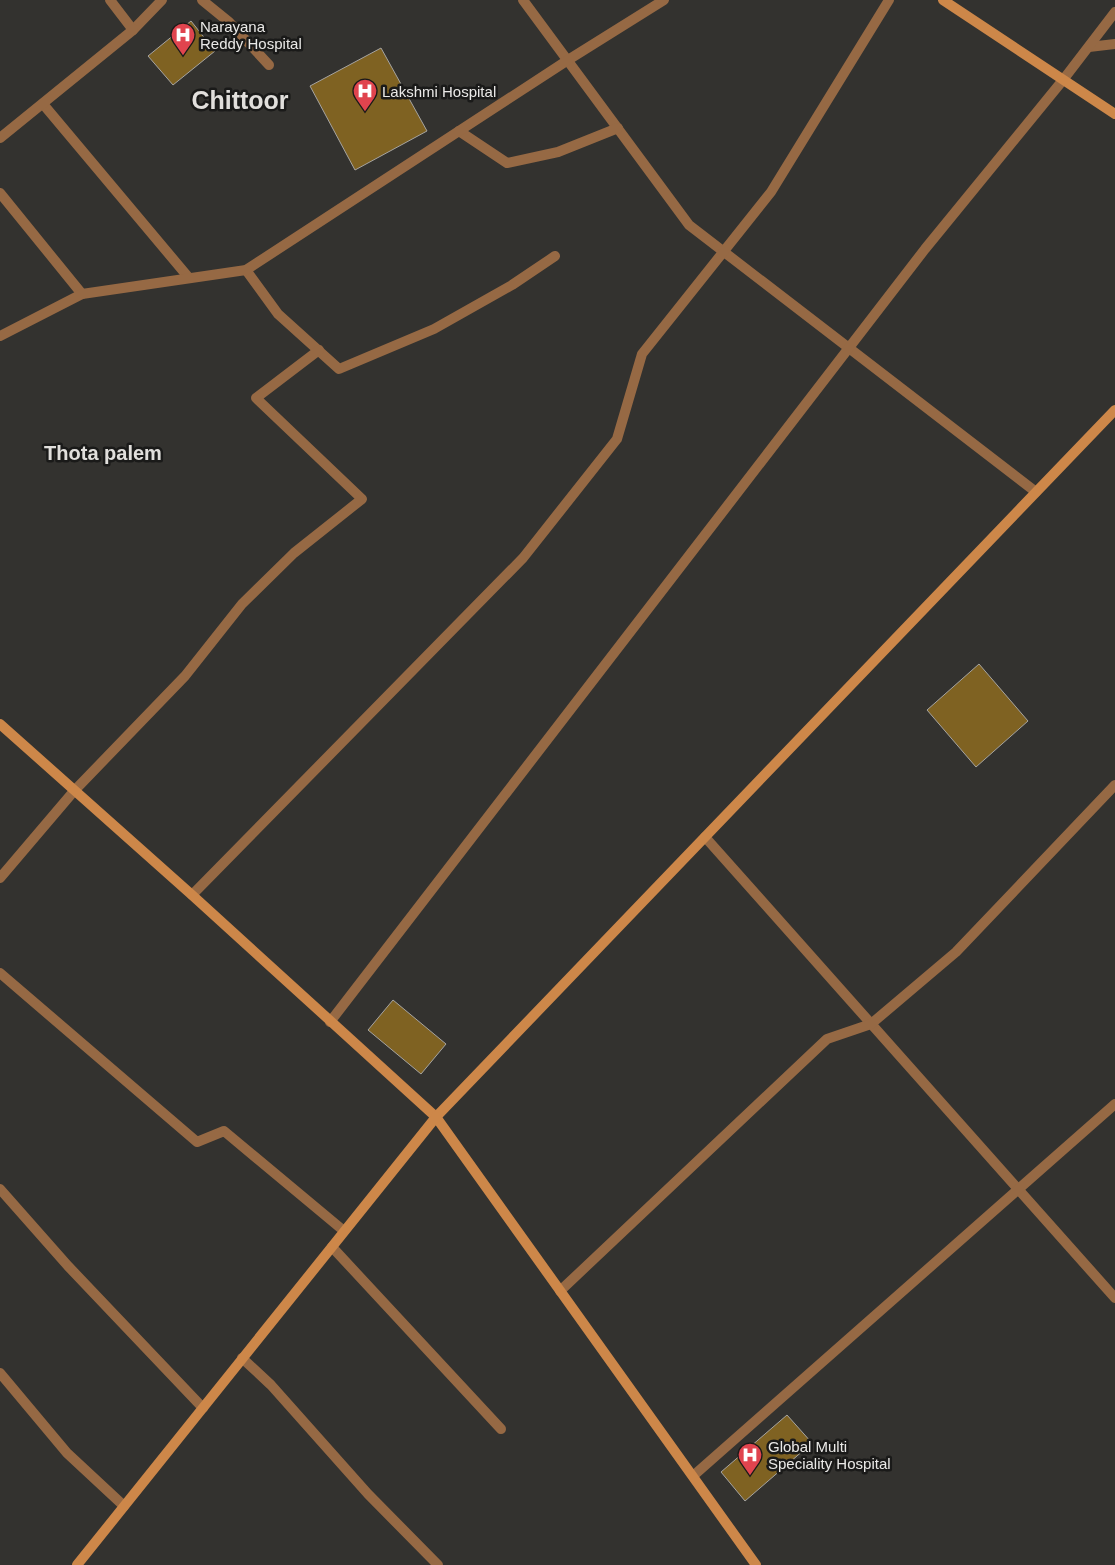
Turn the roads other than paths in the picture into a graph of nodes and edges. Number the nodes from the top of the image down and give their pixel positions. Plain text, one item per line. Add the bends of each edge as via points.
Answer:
1 (110, 0) edge
2 (162, 0) edge
3 (202, 0) edge
4 (523, 0) edge
5 (664, 0) edge
6 (890, 0) edge
7 (943, 0) edge
8 (1115, 12) edge
9 (132, 30) junction
10 (1115, 44) edge
11 (1088, 47) junction
12 (568, 60) junction
13 (269, 65) dead end
14 (1063, 80) junction
15 (43, 104) junction
16 (1115, 114) edge
17 (618, 128) junction
18 (459, 131) junction
19 (0, 138) edge
20 (0, 192) edge
21 (724, 252) junction
22 (555, 256) dead end
23 (246, 270) junction
24 (189, 278) junction
25 (82, 294) junction
26 (0, 336) edge
27 (848, 348) junction
28 (319, 350) junction
29 (1115, 410) edge
30 (1036, 492) junction
31 (0, 724) edge
32 (1115, 785) edge
33 (74, 791) junction
34 (705, 837) junction
35 (0, 878) edge
36 (192, 895) junction
37 (0, 973) edge
38 (330, 1022) junction
39 (871, 1024) junction
40 (1115, 1104) edge
41 (436, 1117) junction
42 (0, 1189) edge
43 (1018, 1189) junction
44 (344, 1232) junction
45 (332, 1247) junction
46 (560, 1291) junction
47 (1115, 1298) edge
48 (242, 1358) junction
49 (0, 1373) edge
50 (202, 1408) junction
51 (501, 1429) dead end
52 (692, 1476) junction
53 (124, 1506) junction
54 (76, 1565) edge
55 (438, 1565) edge
56 (756, 1565) edge

1 - 9 street
2 - 9 street
3 - 13 street via 229,22
4 - 12 street
5 - 12 street
6 - 21 street via 771,192
7 - 14 street
8 - 11 street
9 - 15 street
10 - 11 street
11 - 14 street
12 - 17 street
12 - 18 street
14 - 16 street
14 - 27 street
15 - 19 street
15 - 24 street
17 - 18 street via 558,152 507,163
17 - 21 street via 689,225
18 - 23 street
20 - 25 street
21 - 27 street
21 - 36 street via 642,354 617,439 522,558
22 - 28 street via 434,329 340,368
23 - 24 street
23 - 28 street via 278,314
24 - 25 street
25 - 26 street
27 - 30 street
27 - 38 street
28 - 33 street via 256,398 362,499 294,553 242,604 185,676
29 - 30 street
30 - 34 street
31 - 33 street
32 - 39 street via 956,952
33 - 35 street
33 - 36 street
34 - 39 street
34 - 41 street
36 - 38 street
37 - 44 street via 197,1142 224,1131
38 - 41 street
39 - 43 street
39 - 46 street via 828,1039
40 - 43 street
41 - 44 street
41 - 46 street
42 - 50 street
43 - 47 street
43 - 52 street
44 - 45 street
45 - 48 street
45 - 51 street
46 - 52 street
48 - 50 street
48 - 55 street
49 - 53 street via 67,1453
50 - 53 street
52 - 56 street
53 - 54 street

